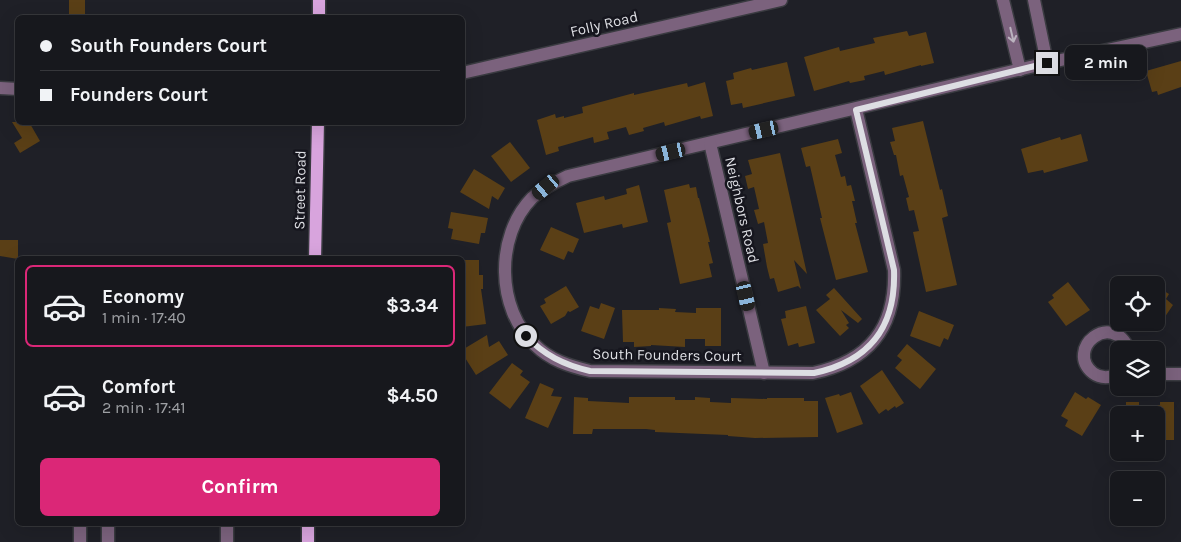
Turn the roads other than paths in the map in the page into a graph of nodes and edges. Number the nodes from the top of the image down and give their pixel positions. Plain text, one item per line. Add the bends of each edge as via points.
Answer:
1 (319, 0) edge
2 (781, 0) edge
3 (1004, 0) edge
4 (1034, 0) edge
5 (319, 15) edge
6 (1181, 34) edge
7 (1047, 63) junction
8 (1020, 70) junction
9 (465, 71) edge
10 (0, 88) edge
11 (15, 88) edge
12 (856, 110) junction
13 (318, 125) edge
14 (710, 143) junction
15 (315, 256) edge
16 (1125, 341) edge
17 (764, 373) junction
18 (1165, 374) edge
19 (1181, 374) edge
20 (1110, 377) edge
21 (80, 526) edge
22 (108, 526) edge
23 (227, 526) edge
24 (308, 526) edge
25 (80, 542) edge
26 (108, 542) edge
27 (227, 542) edge
28 (308, 542) edge

1 - 5 main road
2 - 9 street, Folly Road
3 -> 8 street
4 - 7 street
6 - 7 street, South Founders Court
7 - 8 street, South Founders Court
8 - 12 street, South Founders Court
10 - 11 street
12 - 14 street, South Founders Court
12 - 17 street, South Founders Court via 894,270 893,302 887,320 869,346 844,364 814,373
13 - 15 main road, Street Road
14 - 17 street, Neighbors Road
14 - 17 street, South Founders Court via 568,176 546,187 532,198 513,229 505,274 507,294 526,336 552,358 570,366 590,371
16 - 20 street via 1110,332 1101,333 1087,343 1084,352 1088,368 1095,374
18 - 19 street
21 - 25 street
22 - 26 street
23 - 27 street
24 - 28 main road

